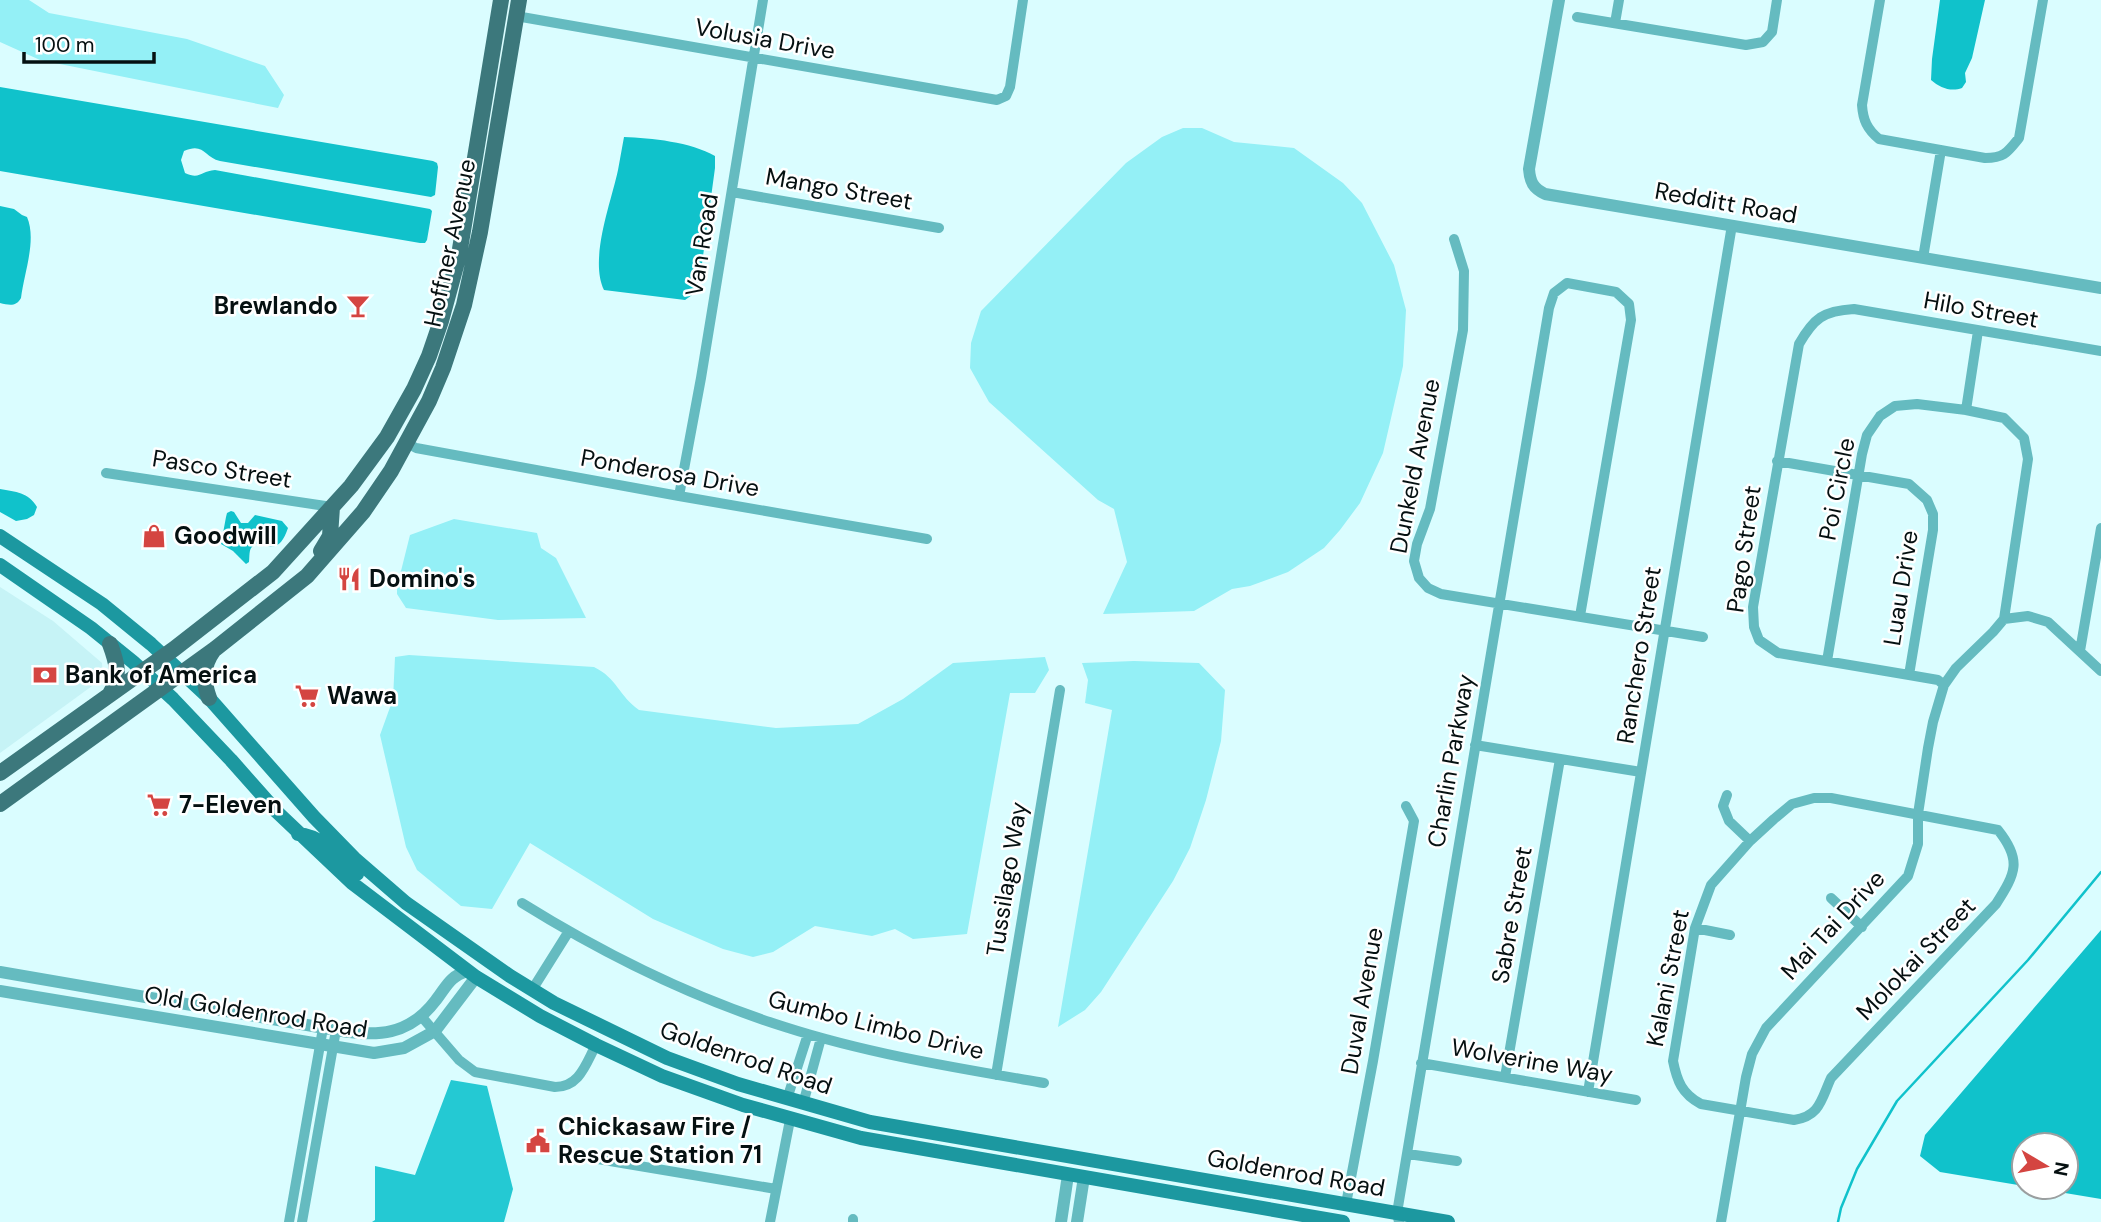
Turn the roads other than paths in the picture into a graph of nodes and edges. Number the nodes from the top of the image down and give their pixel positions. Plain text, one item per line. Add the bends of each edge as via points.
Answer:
1 (501, 0) edge
2 (508, 0) edge
3 (763, 0) edge
4 (1023, 0) edge
5 (1559, 0) edge
6 (1619, 0) edge
7 (1777, 0) edge
8 (1880, 0) edge
9 (2043, 0) edge
10 (518, 8) edge
11 (1577, 16) dead end
12 (1615, 23) junction
13 (496, 33) junction
14 (754, 58) junction
15 (496, 138) junction
16 (1941, 150) junction
17 (732, 192) junction
18 (1731, 225) junction
19 (939, 228) dead end
20 (1454, 239) dead end
21 (1923, 258) junction
22 (2101, 286) edge
23 (1854, 309) joint
24 (1978, 331) junction
25 (2101, 351) edge
26 (406, 404) junction
27 (1966, 410) junction
28 (407, 443) junction
29 (1777, 461) junction
30 (106, 473) dead end
31 (1858, 475) junction
32 (679, 496) junction
33 (332, 507) junction
34 (363, 512) junction
35 (2101, 528) edge
36 (0, 536) edge
37 (927, 539) dead end
38 (0, 565) edge
39 (277, 601) junction
40 (1499, 602) junction
41 (1580, 616) junction
42 (2004, 619) junction
43 (1664, 631) junction
44 (1703, 637) dead end
45 (110, 644) junction
46 (215, 649) junction
47 (2080, 651) junction
48 (164, 656) junction
49 (1827, 661) junction
50 (2101, 671) edge
51 (143, 672) junction
52 (182, 672) junction
53 (1909, 675) junction
54 (1944, 685) junction
55 (160, 688) junction
56 (1059, 690) dead end
57 (109, 696) junction
58 (209, 698) junction
59 (1475, 745) junction
60 (1560, 759) junction
61 (231, 760) junction
62 (1641, 772) junction
63 (0, 773) edge
64 (1727, 795) dead end
65 (0, 804) edge
66 (1406, 806) dead end
67 (1918, 814) junction
68 (314, 817) junction
69 (298, 834) junction
70 (1750, 841) junction
71 (1831, 898) dead end
72 (406, 903) junction
73 (522, 903) dead end
74 (1862, 927) junction
75 (1695, 928) junction
76 (569, 930) junction
77 (1730, 935) dead end
78 (0, 972) edge
79 (472, 974) junction
80 (510, 976) junction
81 (532, 990) junction
82 (0, 991) edge
83 (421, 1016) junction
84 (330, 1029) junction
85 (435, 1031) junction
86 (808, 1034) junction
87 (821, 1038) junction
88 (596, 1045) junction
89 (327, 1047) junction
90 (799, 1061) junction
91 (1421, 1063) junction
92 (813, 1065) junction
93 (996, 1075) junction
94 (1505, 1077) junction
95 (1044, 1083) dead end
96 (1588, 1092) junction
97 (787, 1099) junction
98 (1636, 1100) dead end
99 (803, 1104) junction
100 (1741, 1110) junction
101 (790, 1119) junction
102 (916, 1149) junction
103 (1408, 1154) junction
104 (1078, 1158) junction
105 (598, 1159) dead end
106 (1457, 1161) dead end
107 (1116, 1164) junction
108 (1068, 1175) junction
109 (1084, 1177) junction
110 (776, 1189) junction
111 (1346, 1205) junction
112 (1398, 1218) edge
113 (289, 1222) edge
114 (302, 1222) edge
115 (770, 1222) edge
116 (1060, 1222) edge
117 (1077, 1222) edge
118 (1343, 1222) edge
119 (1448, 1222) edge
120 (1721, 1222) edge

1 - 13 main road, Hoffner Avenue
2 - 10 main road via 510,9
3 - 14 street, Van Road
4 - 14 street, Volusia Drive via 1010,87 1006,96 997,100
5 - 18 street, Redditt Road via 1529,169 1532,185 1545,194
6 - 12 street
7 - 12 street via 1772,32 1763,42 1746,45
8 - 16 street via 1863,119 1880,139
9 - 16 street via 2018,138 1999,158
10 - 14 street, Volusia Drive
10 - 15 main road, Hoffner Avenue
11 - 12 street
13 - 15 main road via 503,45 491,123
13 - 26 main road, Hoffner Avenue via 455,273 429,356
14 - 17 street, Van Road
15 - 28 main road, Hoffner Avenue via 464,305 443,368
16 - 21 street
17 - 19 street, Mango Street
17 - 32 street, Van Road
18 - 21 street, Redditt Road
18 - 43 street, Ranchero Street
20 - 40 street, Dunkeld Avenue via 1464,271 1463,330 1430,509 1414,561 1428,588
21 - 22 street, Redditt Road
23 - 24 street, Hilo Street
23 - 29 street, Pago Street via 1832,311 1810,325 1799,344
24 - 25 street, Hilo Street
24 - 27 street
26 - 33 main road, Hoffner Avenue via 373,457
26 - 34 main road via 403,419 367,480
27 - 31 street, Poi Circle via 1895,406 1880,416 1867,435
27 - 42 street, Poi Circle via 2004,418 2024,438 2028,459
28 - 32 street, Ponderosa Drive
28 - 34 main road, Hoffner Avenue
29 - 31 street, Luau Drive
29 - 49 street, Pago Street via 1753,607 1754,626 1759,640 1778,653
30 - 33 street, Pasco Street
31 - 49 street, Poi Circle
31 - 53 street, Luau Drive via 1909,484 1927,500 1933,514
32 - 37 street, Ponderosa Drive
33 - 39 main road via 324,549
33 - 48 main road, Hoffner Avenue via 273,572
34 - 39 main road, Hoffner Avenue via 307,576
35 - 47 street
36 - 48 main road, Goldenrod Road via 102,604
38 - 45 main road, Goldenrod Road
39 - 46 main road, Hoffner Avenue
40 - 41 street, Dunkeld Avenue
40 - 41 street, Charlin Parkway via 1549,307 1554,293 1567,283 1616,292 1629,304 1631,320
40 - 59 street, Charlin Parkway
41 - 43 street, Dunkeld Avenue
42 - 47 street via 2028,616 2049,622
42 - 54 street, Mai Tai Drive
43 - 44 street, Dunkeld Avenue
43 - 62 street, Ranchero Street
45 - 51 main road, Goldenrod Road
45 - 57 main road via 118,670
46 - 52 main road, Hoffner Avenue
46 - 58 main road via 204,676
47 - 50 street
48 - 51 main road, Hoffner Avenue
48 - 52 main road, Goldenrod Road
49 - 53 street, Pago Street
51 - 55 main road, Goldenrod Road
51 - 57 main road, Hoffner Avenue
52 - 55 main road, Hoffner Avenue
52 - 58 main road, Goldenrod Road
53 - 54 street, Pago Street
54 - 67 street, Mai Tai Drive
55 - 61 main road, Goldenrod Road
55 - 65 main road, Hoffner Avenue
56 - 93 street, Tussilago Way
57 - 63 main road, Hoffner Avenue
58 - 68 main road, Goldenrod Road
59 - 60 street
59 - 91 street, Charlin Parkway
60 - 62 street
60 - 94 street, Sabre Street
61 - 68 main road via 253,775 289,814 299,820
61 - 69 main road, Goldenrod Road
62 - 96 street, Ranchero Street
64 - 70 street via 1723,806 1729,821
66 - 111 street, Duval Avenue via 1414,821
67 - 70 street, Kalani Street via 1814,798 1792,804
67 - 74 street, Mai Tai Drive via 1918,844 1908,876
67 - 100 street, Molokai Street via 1997,830 2011,847 2014,865 2009,885 1831,1078 1818,1109 1807,1118 1794,1120
68 - 72 main road, Goldenrod Road
69 - 72 main road via 318,838 384,895
69 - 79 main road, Goldenrod Road via 352,883
70 - 75 street, Kalani Street via 1711,885
71 - 74 street
72 - 80 main road, Goldenrod Road
73 - 76 street, Gumbo Limbo Drive
74 - 100 street, Mai Tai Drive via 1766,1028 1752,1054
75 - 77 street
75 - 100 street, Kalani Street via 1672,1061 1678,1083 1690,1098
76 - 81 street
76 - 86 street, Gumbo Limbo Drive via 670,984
78 - 84 street, Old Goldenrod Road
79 - 80 main road via 477,966
79 - 83 street, Old Goldenrod Road via 454,976
79 - 85 street, Old Goldenrod Road
79 - 88 main road, Goldenrod Road
80 - 81 main road, Goldenrod Road
81 - 97 main road, Goldenrod Road via 667,1058
82 - 89 street, Old Goldenrod Road
83 - 84 street, Old Goldenrod Road via 388,1033
83 - 85 street
84 - 89 street
85 - 88 street via 475,1072 555,1087 578,1078
85 - 89 street, Old Goldenrod Road via 388,1052
86 - 87 street, Gumbo Limbo Drive
86 - 90 street
87 - 92 street
87 - 93 street, Gumbo Limbo Drive
88 - 101 main road, Goldenrod Road via 662,1076
89 - 113 street
89 - 114 street
90 - 92 street
90 - 97 street
91 - 94 street, Wolverine Way
91 - 103 street, Charlin Parkway
92 - 99 street
93 - 95 street, Gumbo Limbo Drive
94 - 96 street, Wolverine Way
96 - 98 street, Wolverine Way
97 - 99 main road, Goldenrod Road
99 - 104 main road, Goldenrod Road via 870,1122
100 - 120 street, Mai Tai Drive
101 - 102 main road, Goldenrod Road
101 - 110 street
102 - 104 main road via 946,1146 1063,1166
102 - 108 main road, Goldenrod Road
103 - 106 street
103 - 112 street, Charlin Parkway
104 - 107 main road, Goldenrod Road
105 - 110 street
107 - 108 main road via 1084,1165
107 - 111 main road, Goldenrod Road
108 - 109 main road, Goldenrod Road
108 - 116 street
109 - 117 street
109 - 118 main road, Goldenrod Road
110 - 115 street
111 - 112 main road, Goldenrod Road
112 - 119 main road, Goldenrod Road

